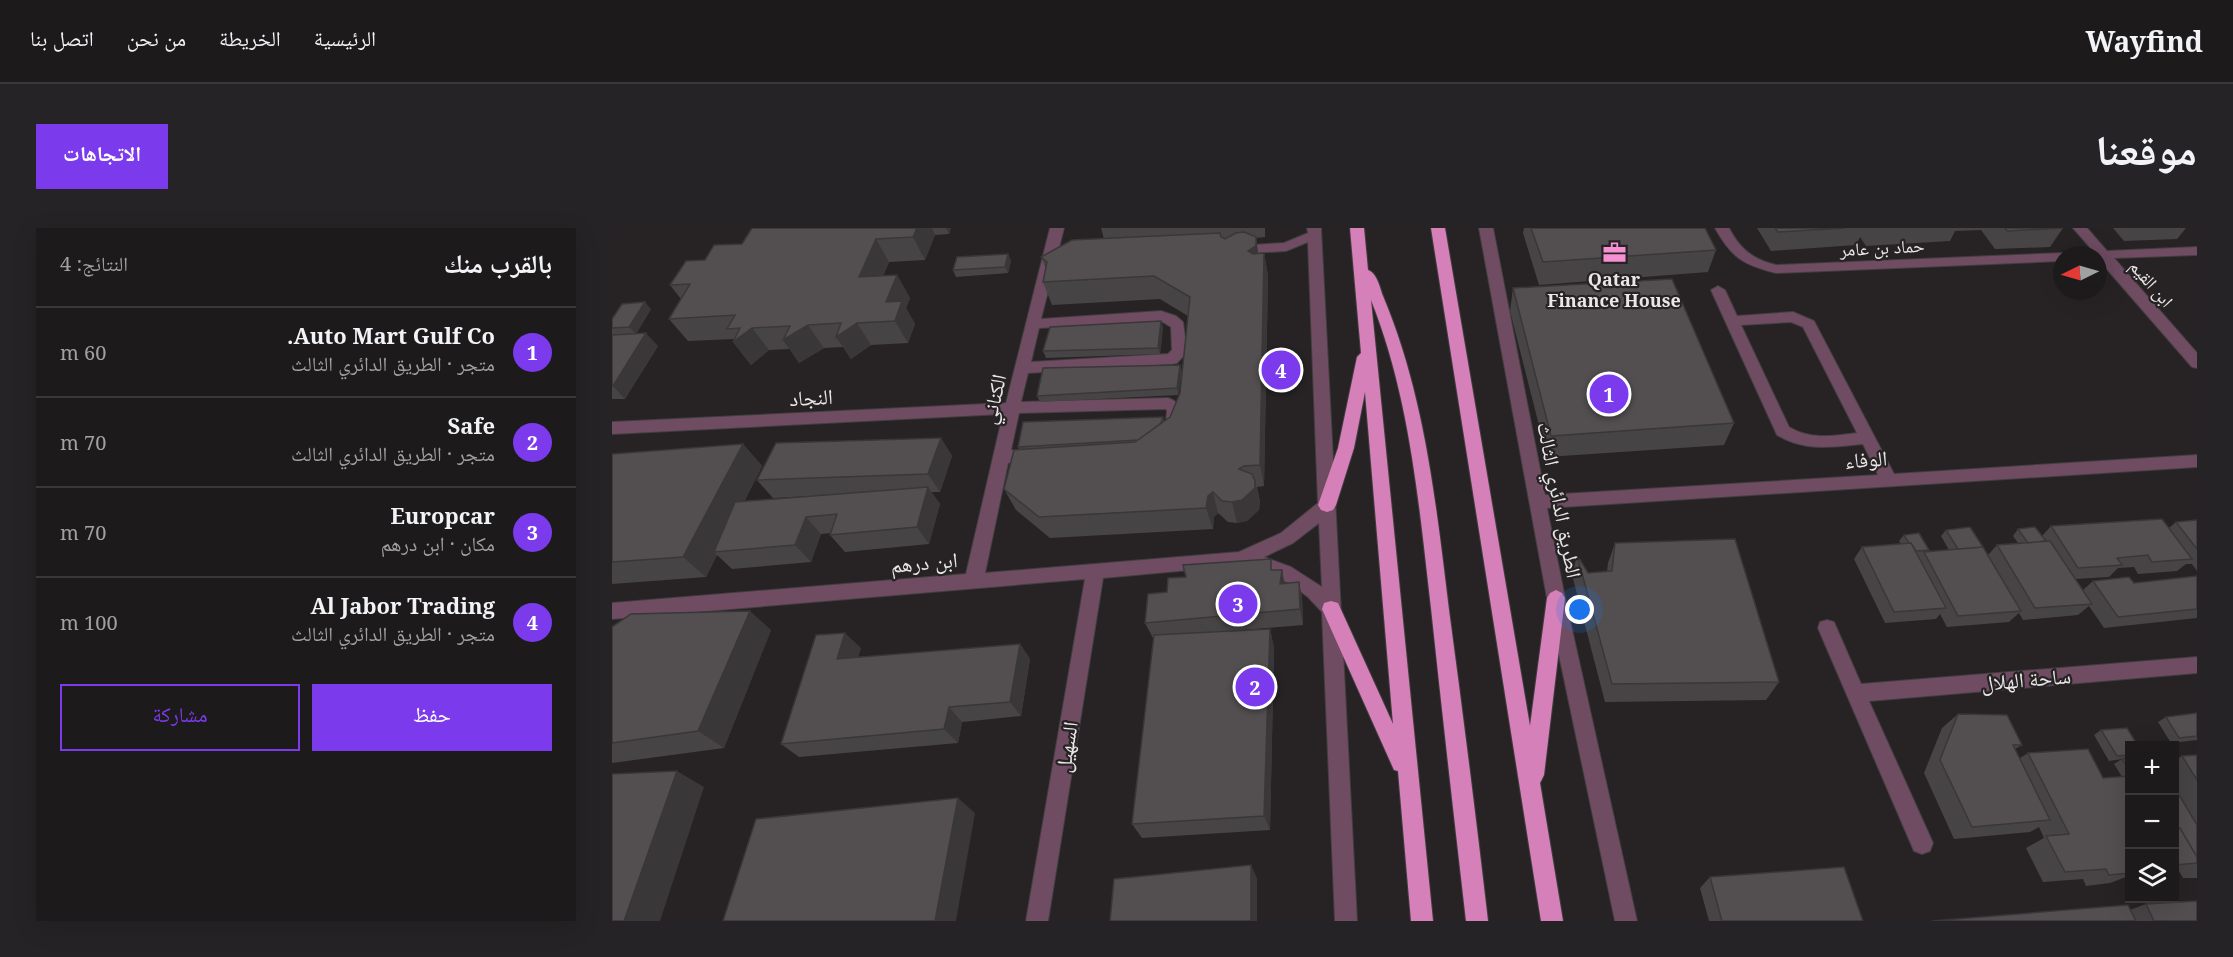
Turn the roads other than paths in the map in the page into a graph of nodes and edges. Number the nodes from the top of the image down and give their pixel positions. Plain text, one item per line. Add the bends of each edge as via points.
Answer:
1 (1057, 228) edge
2 (1357, 228) edge
3 (1438, 228) edge
4 (1486, 228) edge
5 (1722, 228) edge
6 (2080, 228) edge
7 (1314, 232) edge
8 (2094, 246) edge
9 (1225, 250) edge
10 (2197, 250) edge
11 (2107, 255) edge
12 (1066, 257) edge
13 (2053, 257) edge
14 (1049, 258) junction
15 (1360, 259) junction
16 (2107, 262) edge
17 (1718, 290) dead end
18 (1732, 321) junction
19 (1032, 324) junction
20 (1368, 338) junction
21 (2197, 363) edge
22 (1022, 368) junction
23 (1012, 408) junction
24 (612, 428) edge
25 (1867, 438) junction
26 (1164, 445) edge
27 (1047, 454) edge
28 (1001, 458) junction
29 (2197, 460) edge
30 (1888, 480) junction
31 (1537, 502) junction
32 (1327, 505) junction
33 (1240, 559) junction
34 (1095, 572) junction
35 (974, 581) junction
36 (1556, 598) junction
37 (1331, 609) junction
38 (614, 615) edge
39 (1827, 628) dead end
40 (2197, 665) edge
41 (1855, 693) junction
42 (1407, 775) junction
43 (1531, 797) junction
44 (1922, 843) dead end
45 (1037, 921) edge
46 (1346, 921) edge
47 (1422, 921) edge
48 (1477, 921) edge
49 (1552, 921) edge
50 (1626, 921) edge

1 - 14 street, الكناني
2 - 15 highway
3 - 43 highway
4 - 31 street, الطريق الدائري الثالث
5 - 13 street, حماد بن عامر via 1733,250 1747,260 1776,269
6 - 8 street, ابن القيم
7 - 9 street via 1286,247
7 - 32 street
10 - 11 street
12 - 14 street
14 - 19 street, الكناني
15 - 20 highway
15 - 48 highway via 1383,308 1404,374 1423,466
16 - 21 street, ابن القيم
17 - 18 street
18 - 25 street via 1793,317 1809,324
18 - 25 street via 1783,431 1805,441
19 - 22 street, الكناني
19 - 22 street via 1161,316 1178,325 1180,352 1172,359
20 - 32 highway via 1346,448
20 - 42 highway
22 - 23 street, الكناني
23 - 24 street, النجاد
23 - 26 street, النجاد via 1170,404 1175,410 1173,435
23 - 28 street, الكناني
25 - 30 street
27 - 28 street
28 - 35 street, الكناني
29 - 30 street, الوفاء
30 - 31 street, الوفاء
31 - 36 street, الطريق الدائري الثالث
32 - 33 street, ابن درهم via 1290,538
32 - 37 street
33 - 34 street, ابن درهم
33 - 37 street, ابن درهم via 1292,576
34 - 35 street, ابن درهم
34 - 45 street, السهيل
35 - 38 street, ابن درهم
36 - 43 highway
36 - 50 street, الطريق الدائري الثالث
37 - 42 highway
37 - 46 street
39 - 41 street
40 - 41 street, ساحة الهلال
41 - 44 street
42 - 47 highway
43 - 49 highway

